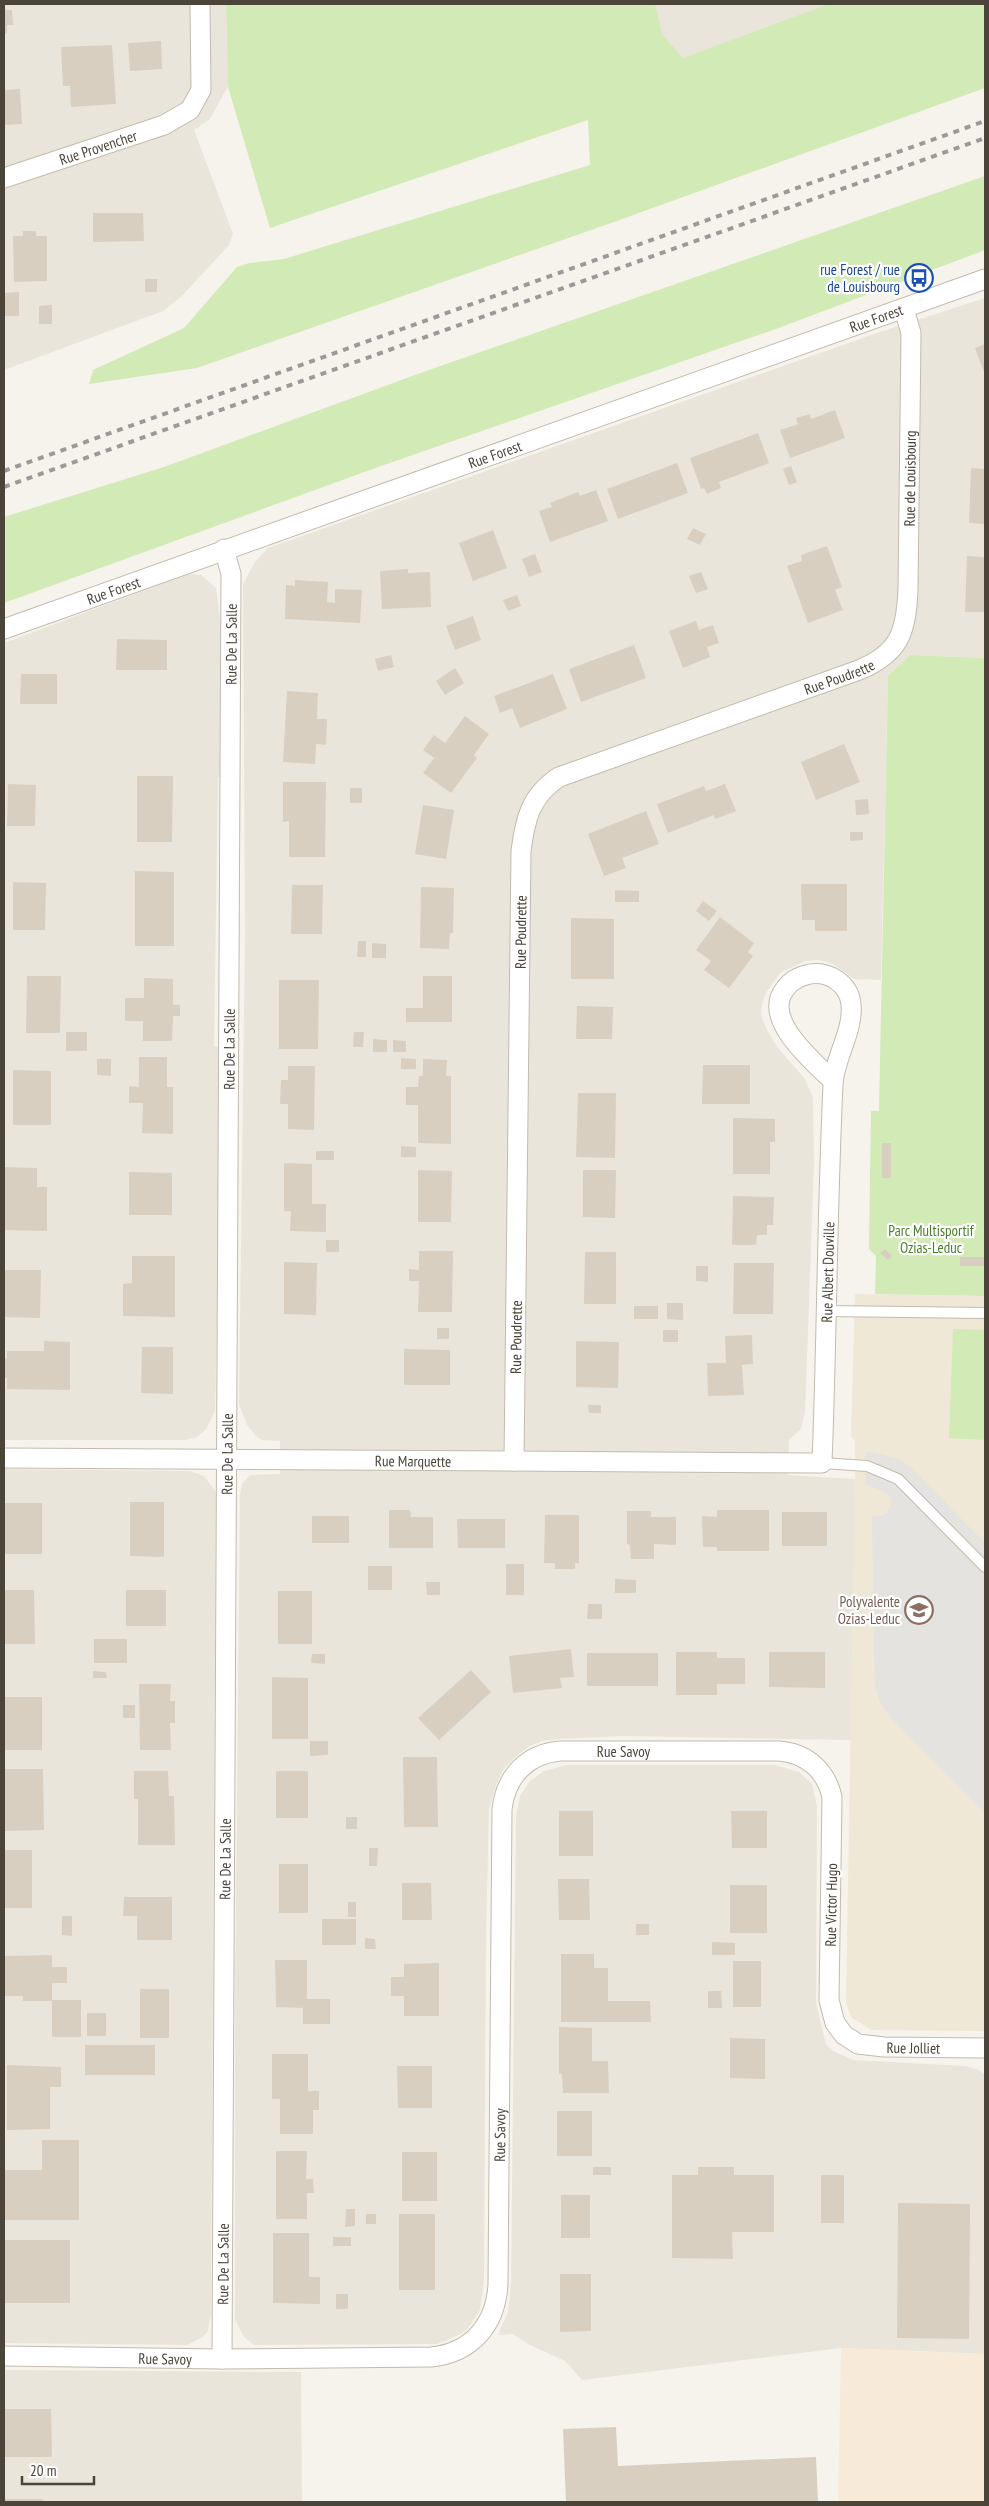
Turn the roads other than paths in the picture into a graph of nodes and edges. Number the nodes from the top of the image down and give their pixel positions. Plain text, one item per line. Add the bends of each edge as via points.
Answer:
1 (200, 4) edge
2 (4, 178) edge
3 (985, 279) edge
4 (904, 309) junction
5 (224, 549) junction
6 (4, 629) edge
7 (894, 647) joint
8 (833, 1081) junction
9 (826, 1311) junction
10 (985, 1313) edge
11 (4, 1458) edge
12 (227, 1459) junction
13 (514, 1461) junction
14 (822, 1464) junction
15 (985, 1567) edge
16 (822, 1774) joint
17 (844, 2035) joint
18 (985, 2048) edge
19 (4, 2356) edge
20 (222, 2359) junction

1 - 2 street, Rue Provencher via 200,90 190,110 164,125
3 - 4 street, Rue Forest
4 - 5 street, Rue Forest
4 - 7 street, Rue de Louisbourg via 910,333 908,590 905,624
5 - 6 street, Rue Forest
5 - 12 street, Rue De La Salle via 231,574
7 - 13 street, Rue Poudrette via 881,659 859,670 558,778 538,795 528,810 521,851
8 - 8 street, Rue Albert Douville via 850,1020 851,1004 848,992 840,982 831,976 812,974 791,981 783,990 778,1005 784,1026 792,1038
8 - 9 street, Rue Albert Douville
9 - 10 lane
9 - 14 street, Rue Albert Douville
11 - 12 street, Rue Marquette
12 - 13 street, Rue Marquette
12 - 20 street, Rue De La Salle
13 - 14 street, Rue Marquette
14 - 15 lane via 867,1466 898,1479
16 - 17 street, Rue Victor Hugo via 830,1788 833,1805 830,2008 834,2023
16 - 20 street, Rue Savoy via 803,1757 779,1751 560,1752 534,1758 520,1768 509,1782 502,1809 498,2298 492,2317 475,2340 441,2356
17 - 18 street, Rue Jolliet via 858,2044 871,2046
19 - 20 street, Rue Savoy

